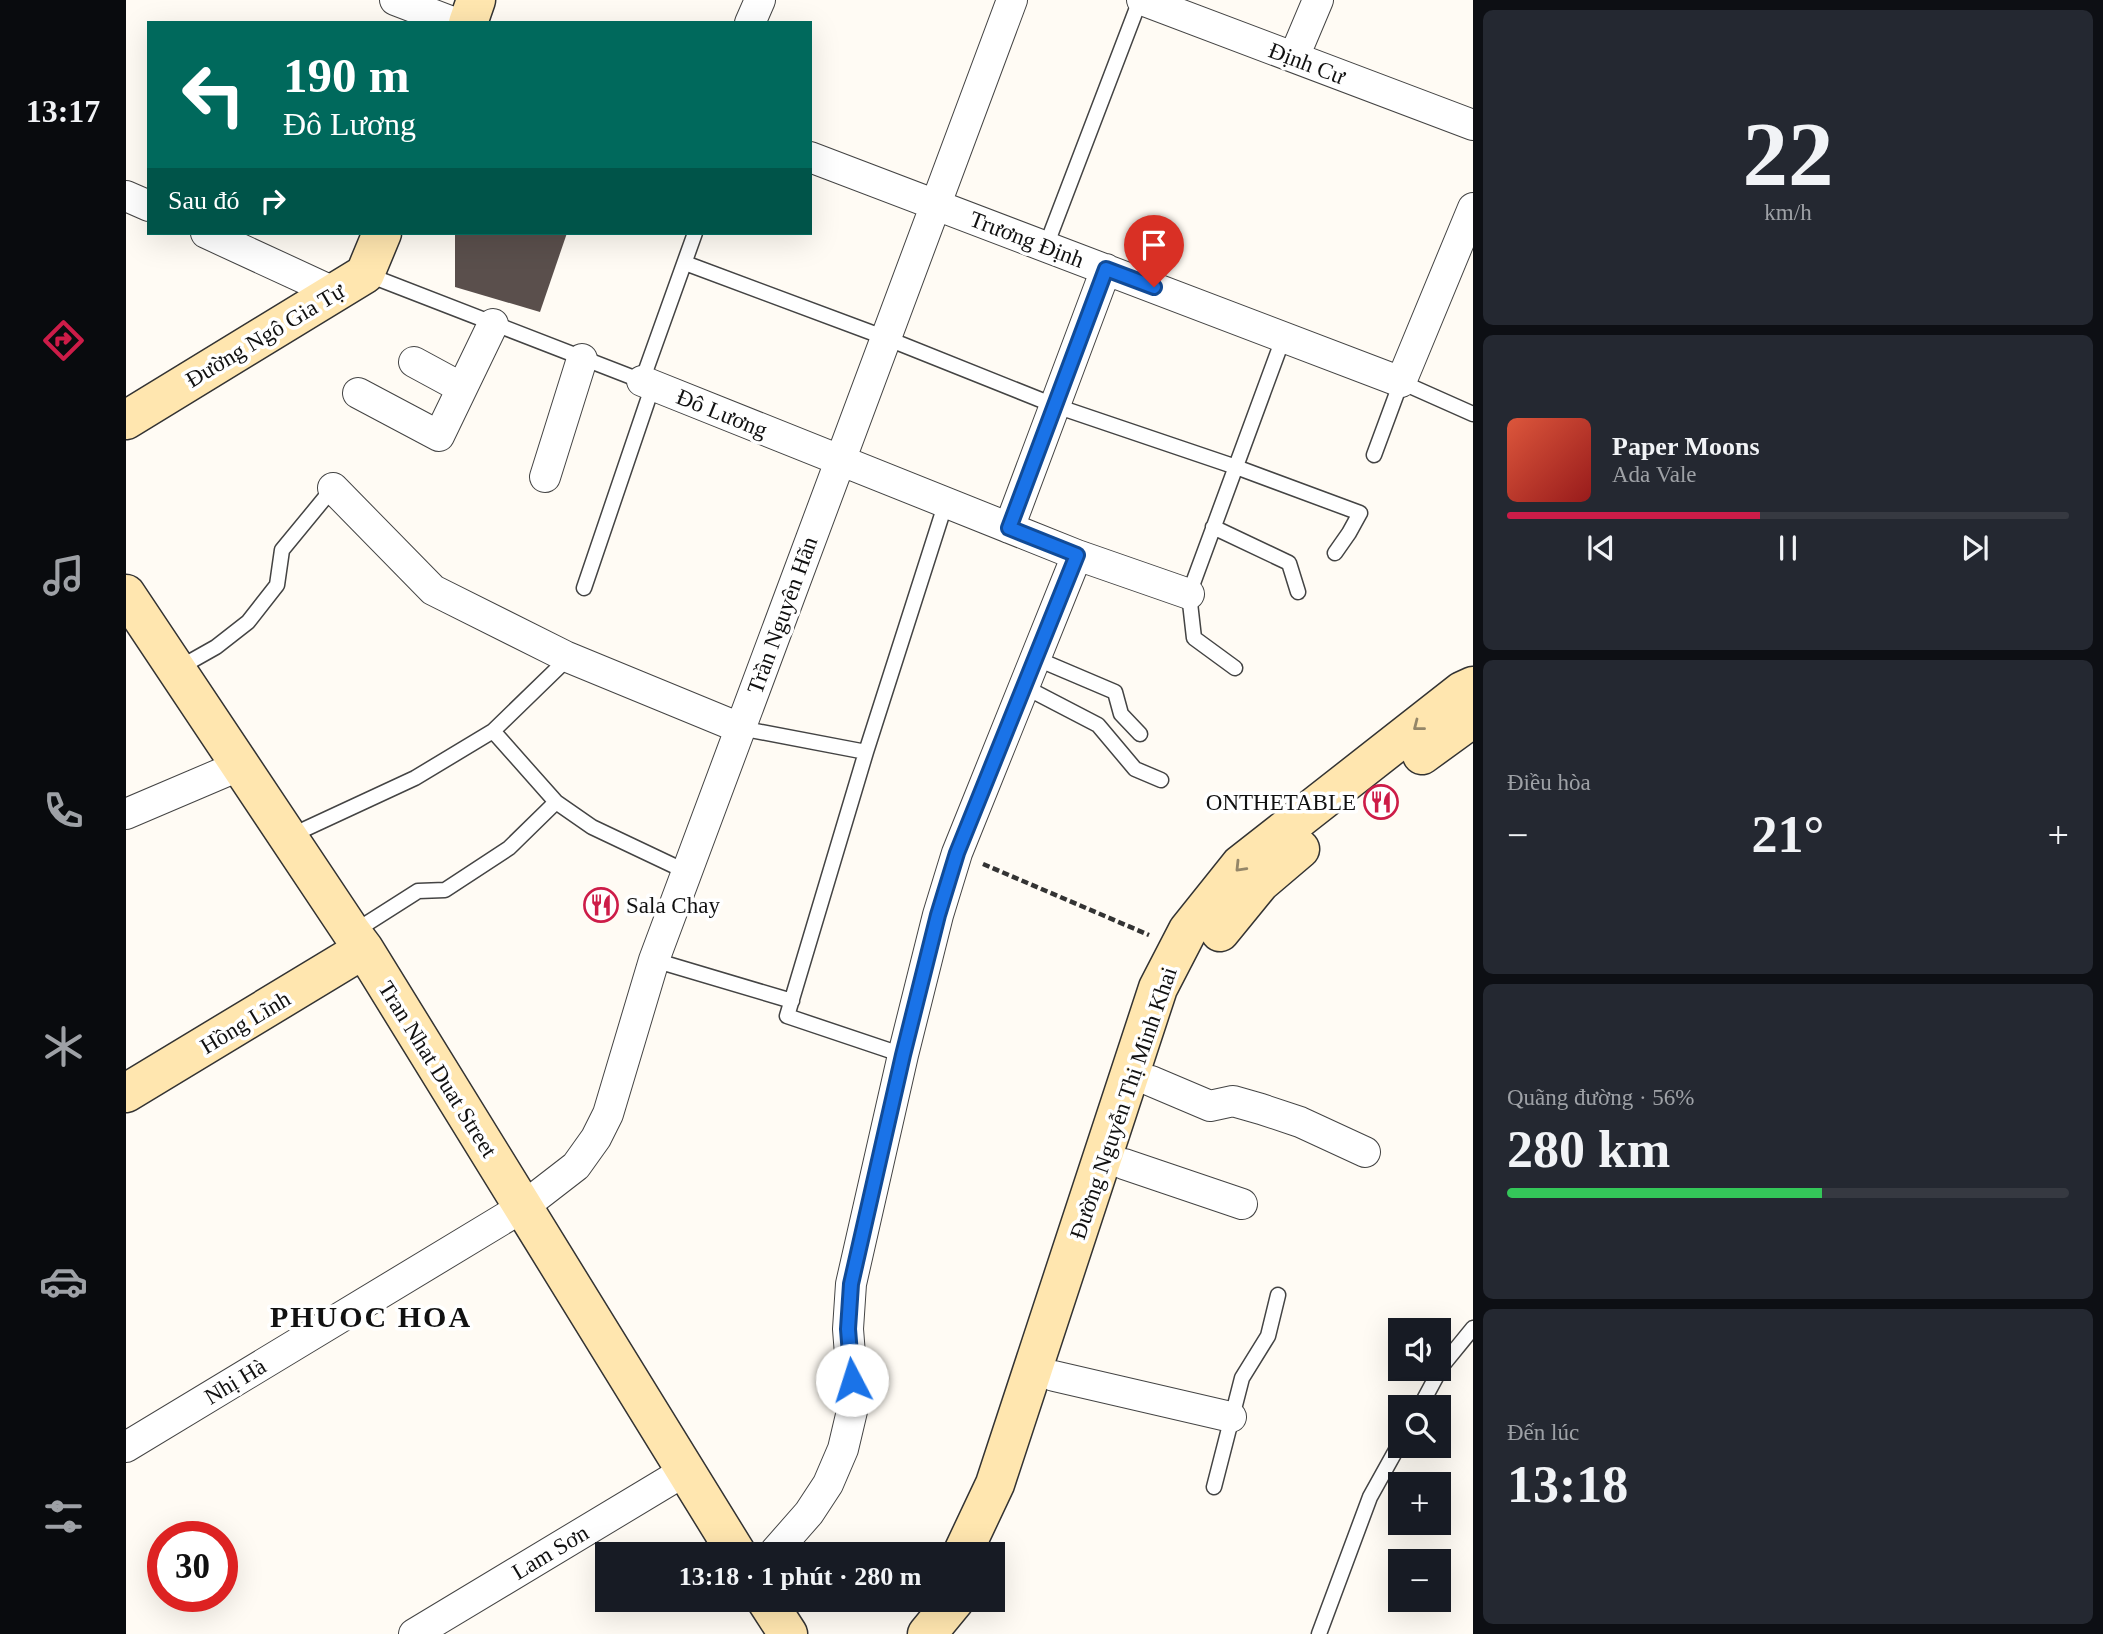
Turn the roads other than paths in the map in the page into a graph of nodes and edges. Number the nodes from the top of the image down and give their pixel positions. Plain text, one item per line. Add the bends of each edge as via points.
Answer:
1 (395, 0) edge
2 (476, 0) edge
3 (760, 0) edge
4 (1012, 0) edge
5 (1141, 0) edge
6 (1318, 0) edge
7 (450, 21) edge
8 (469, 21) edge
9 (751, 21) edge
10 (1294, 57) junction
11 (1473, 125) edge
12 (812, 158) edge
13 (126, 196) edge
14 (935, 204) junction
15 (147, 205) edge
16 (1473, 208) edge
17 (212, 235) edge
18 (381, 235) edge
19 (694, 235) edge
20 (1046, 246) junction
21 (685, 263) junction
22 (1106, 269) junction
23 (351, 284) junction
24 (493, 324) junction
25 (1284, 336) junction
26 (886, 338) junction
27 (582, 359) junction
28 (414, 362) dead end
29 (1401, 382) junction
30 (647, 383) junction
31 (462, 388) junction
32 (358, 393) dead end
33 (1056, 406) junction
34 (1473, 414) edge
35 (126, 420) edge
36 (1374, 454) dead end
37 (840, 460) junction
38 (1236, 467) junction
39 (545, 477) dead end
40 (333, 488) joint
41 (946, 502) junction
42 (1213, 527) junction
43 (1009, 528) junction
44 (1335, 552) dead end
45 (1077, 555) junction
46 (584, 588) dead end
47 (1298, 592) dead end
48 (126, 594) edge
49 (1189, 594) junction
50 (565, 656) junction
51 (1035, 658) junction
52 (1235, 668) dead end
53 (177, 670) junction
54 (1473, 686) edge
55 (1023, 687) junction
56 (1473, 718) edge
57 (740, 729) junction
58 (493, 731) junction
59 (1140, 734) dead end
60 (866, 752) junction
61 (241, 765) junction
62 (1161, 780) dead end
63 (556, 802) junction
64 (126, 814) edge
65 (289, 837) junction
66 (687, 872) junction
67 (358, 941) junction
68 (654, 960) junction
69 (792, 1000) junction
70 (903, 1055) junction
71 (1151, 1081) junction
72 (126, 1093) edge
73 (1365, 1152) dead end
74 (1124, 1164) junction
75 (1242, 1204) dead end
76 (523, 1207) junction
77 (1278, 1295) dead end
78 (1473, 1328) edge
79 (1044, 1373) junction
80 (1426, 1395) edge
81 (1231, 1417) junction
82 (126, 1447) edge
83 (1392, 1458) edge
84 (685, 1471) junction
85 (1214, 1487) dead end
86 (729, 1542) edge
87 (784, 1542) edge
88 (968, 1542) edge
89 (992, 1542) edge
90 (774, 1612) edge
91 (920, 1612) edge
92 (945, 1612) edge
93 (414, 1634) edge
94 (788, 1634) edge
95 (903, 1634) edge
96 (928, 1634) edge
97 (1319, 1634) edge

1 - 7 street
2 - 8 street
3 - 9 street
4 - 14 street, Trần Nguyên Hãn
5 - 10 street, Định Cư
5 - 20 lane
6 - 10 street
10 - 11 street, Định Cư
12 - 14 street, Trương Định
13 - 15 street
14 - 20 street, Trương Định
14 - 26 street, Trần Nguyên Hãn
16 - 29 street
17 - 23 street
18 - 23 street, Đường Ngô Gia Tự
19 - 21 lane
20 - 22 street, Trương Định
21 - 26 lane
21 - 30 lane
22 - 25 street, Trương Định
22 - 33 street
23 - 24 lane, Đô Lương
23 - 35 street, Đường Ngô Gia Tự
24 - 27 lane, Đô Lương
24 - 31 street
25 - 29 street, Trương Định
25 - 38 lane
26 - 33 lane
26 - 37 street, Trần Nguyên Hãn
27 - 30 lane, Đô Lương
27 - 39 street
28 - 31 street
29 - 34 lane
29 - 36 lane
30 - 37 street, Đô Lương
30 - 46 lane
31 - 32 street via 439,436
33 - 38 lane
33 - 43 street
37 - 41 street, Đô Lương
37 - 57 street, Trần Nguyên Hãn
38 - 42 lane
38 - 44 lane via 1360,513
40 - 50 street via 433,590
40 - 53 lane via 282,550 276,585 248,622
41 - 43 street, Đô Lương
41 - 60 lane
42 - 47 lane via 1289,563
42 - 49 lane
43 - 45 street, Đô Lương
45 - 49 street, Đô Lương
45 - 51 street
48 - 53 street, Tran Nhat Duat Street
49 - 52 lane via 1194,638
50 - 57 street
50 - 58 lane
51 - 55 street
51 - 59 lane via 1115,692 1121,714
53 - 61 street, Tran Nhat Duat Street
54 -> 79 street, Đường Nguyễn Thị Minh Khai via 1240,865 1188,930 1158,988
55 - 62 lane via 1098,725 1135,769
55 - 70 street via 957,853
56 - 71 street, Đường Nguyễn Thị Minh Khai via 1349,808 1259,883 1204,951
57 - 60 lane
57 - 66 street, Trần Nguyên Hãn
58 - 63 lane
58 - 65 lane via 415,778
60 - 69 lane
61 - 64 street
61 - 65 street, Tran Nhat Duat Street
63 - 66 lane via 592,827
63 - 67 lane via 509,848 445,890 418,891
65 - 67 street, Tran Nhat Duat Street
66 - 68 street, Trần Nguyên Hãn
67 - 72 street, Hồng Lĩnh
67 - 76 street, Tran Nhat Duat Street
68 - 69 lane
68 - 76 street, Trần Nguyên Hãn via 608,1114 596,1138 576,1166
69 - 70 lane via 787,1016
70 - 87 street via 851,1284 852,1411 844,1449 828,1484
71 - 73 street via 1210,1106 1233,1101 1261,1109
71 - 74 street, Đường Nguyễn Thị Minh Khai
74 - 75 street
74 - 79 street, Đường Nguyễn Thị Minh Khai
76 - 82 street, Nhị Hà
76 - 84 street, Tran Nhat Duat Street
77 - 81 lane via 1268,1336 1242,1378
78 - 80 lane via 1442,1366
79 - 81 street
79 - 88 street, Đường Nguyễn Thị Minh Khai
79 - 89 street, Đường Nguyễn Thị Minh Khai
81 - 85 lane
83 - 97 lane via 1370,1497
84 - 86 street, Tran Nhat Duat Street
84 - 93 street, Lam Sơn
90 - 94 street
91 - 95 street
92 - 96 street

